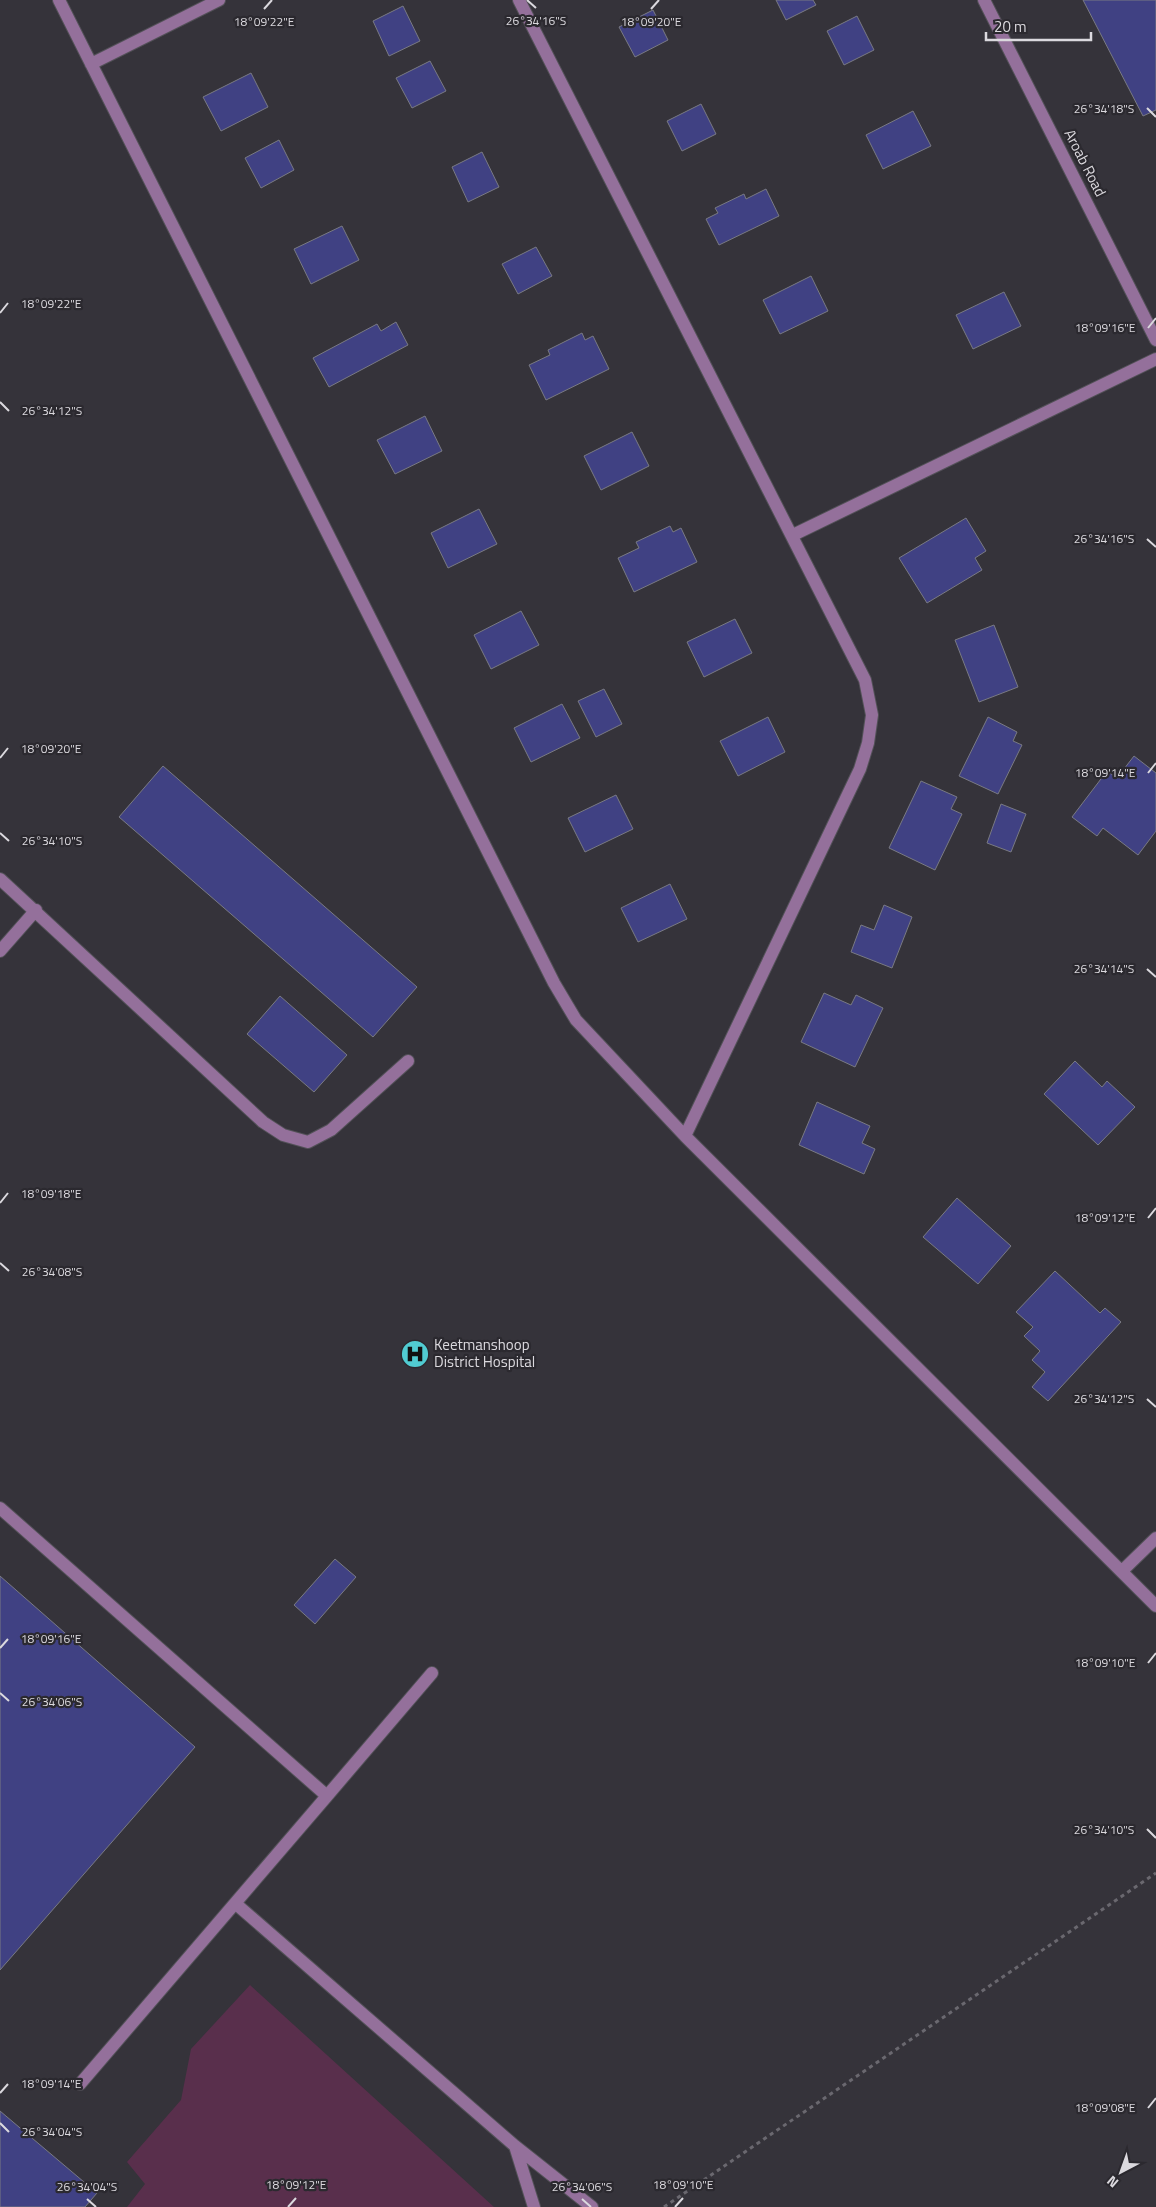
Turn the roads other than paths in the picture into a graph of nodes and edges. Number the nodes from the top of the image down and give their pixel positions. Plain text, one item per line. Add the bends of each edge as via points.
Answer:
1 (59, 0) edge
2 (219, 0) edge
3 (519, 0) edge
4 (984, 0) edge
5 (91, 64) junction
6 (1156, 340) edge
7 (1156, 359) edge
8 (793, 535) junction
9 (0, 879) edge
10 (36, 910) junction
11 (0, 951) edge
12 (408, 1061) dead end
13 (685, 1136) junction
14 (0, 1508) edge
15 (1156, 1538) edge
16 (1122, 1571) junction
17 (1156, 1606) edge
18 (432, 1674) dead end
19 (327, 1796) junction
20 (236, 1904) junction
21 (80, 2084) dead end
22 (515, 2146) junction
23 (534, 2207) edge
24 (592, 2207) edge

1 - 5 street
2 - 5 street
3 - 8 street
4 - 6 street, Aroab Road
5 - 13 street via 554,983 576,1020
7 - 8 street
8 - 13 street via 866,680 872,715 868,743 860,769
9 - 10 street
10 - 11 street
10 - 12 street via 263,1122 283,1135 308,1142 331,1130
13 - 16 street
14 - 19 street
15 - 16 street
16 - 17 street
18 - 19 street
19 - 20 street
20 - 21 street
20 - 22 street
22 - 23 street
22 - 24 street

